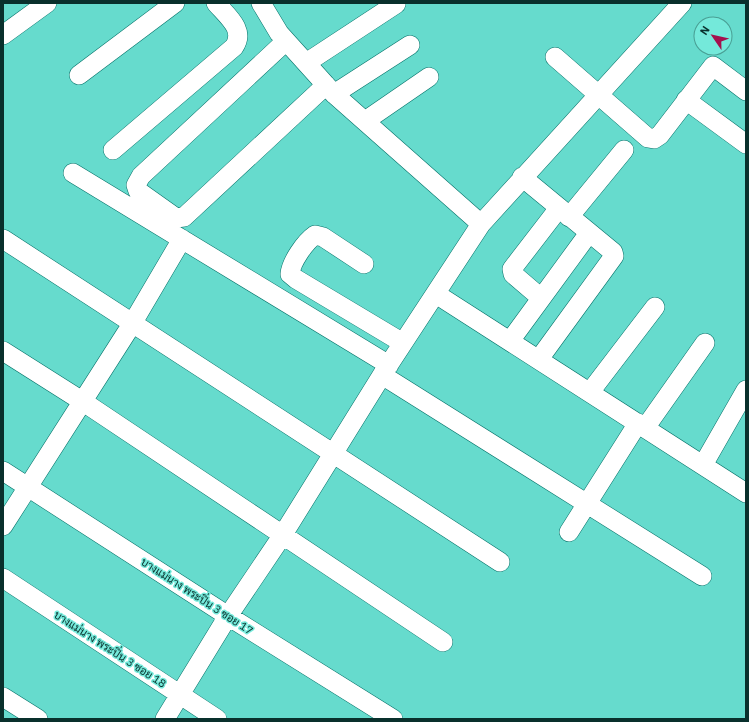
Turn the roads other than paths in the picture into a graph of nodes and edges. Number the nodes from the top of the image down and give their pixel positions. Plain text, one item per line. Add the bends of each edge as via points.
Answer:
1 (47, 3) edge
2 (175, 3) edge
3 (216, 3) edge
4 (261, 3) edge
5 (682, 3) edge
6 (396, 4) edge
7 (3, 35) edge
8 (286, 41) junction
9 (410, 45) dead end
10 (555, 57) dead end
11 (306, 63) junction
12 (79, 75) dead end
13 (429, 77) dead end
14 (330, 90) junction
15 (746, 90) edge
16 (598, 95) junction
17 (686, 100) junction
18 (365, 121) junction
19 (746, 144) edge
20 (113, 150) dead end
21 (624, 150) dead end
22 (73, 173) dead end
23 (522, 178) junction
24 (564, 212) junction
25 (480, 224) junction
26 (589, 233) junction
27 (3, 239) edge
28 (182, 239) junction
29 (364, 264) dead end
30 (436, 294) junction
31 (542, 298) junction
32 (655, 307) dead end
33 (132, 324) junction
34 (510, 341) junction
35 (403, 343) junction
36 (705, 343) dead end
37 (3, 351) edge
38 (538, 359) junction
39 (386, 370) junction
40 (746, 390) edge
41 (590, 392) junction
42 (82, 401) junction
43 (642, 426) junction
44 (333, 453) junction
45 (703, 465) junction
46 (3, 471) edge
47 (27, 487) junction
48 (746, 494) edge
49 (587, 504) junction
50 (3, 526) edge
51 (570, 532) dead end
52 (282, 536) junction
53 (500, 562) dead end
54 (702, 576) dead end
55 (3, 578) edge
56 (228, 616) junction
57 (443, 642) dead end
58 (180, 696) junction
59 (3, 697) edge
60 (38, 719) edge
61 (165, 719) edge
62 (217, 719) edge
63 (393, 719) edge

1 - 7 street
2 - 12 street
3 - 20 street via 237,28 238,42
4 - 8 street
5 - 16 street
6 - 11 street
8 - 11 street
8 - 14 street via 141,176 136,185 138,191 176,218 184,217
9 - 14 street
10 - 16 street
11 - 14 street
13 - 18 street
14 - 18 street
15 - 17 street via 713,66
16 - 17 street via 648,138 654,139 660,135
16 - 23 street
17 - 19 street
18 - 25 street
21 - 24 street
22 - 28 street
23 - 24 street
23 - 25 street
24 - 26 street
24 - 31 street via 512,269 513,274
25 - 30 street
26 - 31 street
26 - 38 street via 613,252 612,260
27 - 33 street
28 - 33 street
28 - 39 street
29 - 35 street via 315,235 309,239 290,268 290,274
30 - 34 street
30 - 35 street
31 - 34 street
32 - 41 street
33 - 42 street
33 - 44 street
34 - 38 street
35 - 39 street
36 - 43 street
37 - 42 street
38 - 41 street
39 - 44 street
39 - 49 street
40 - 45 street
41 - 43 street
42 - 47 street
42 - 52 street
43 - 45 street
43 - 49 street
44 - 52 street
44 - 53 street
45 - 48 street
46 - 47 street, บางแม่นาง พระปิ่น 3 ซอย 17
47 - 50 street
47 - 56 street, บางแม่นาง พระปิ่น 3 ซอย 17
49 - 51 street
49 - 54 street
52 - 56 street
52 - 57 street
55 - 58 street, บางแม่นาง พระปิ่น 3 ซอย 18
56 - 58 street
56 - 63 street, บางแม่นาง พระปิ่น 3 ซอย 17
58 - 61 street
58 - 62 street, บางแม่นาง พระปิ่น 3 ซอย 18
59 - 60 street

